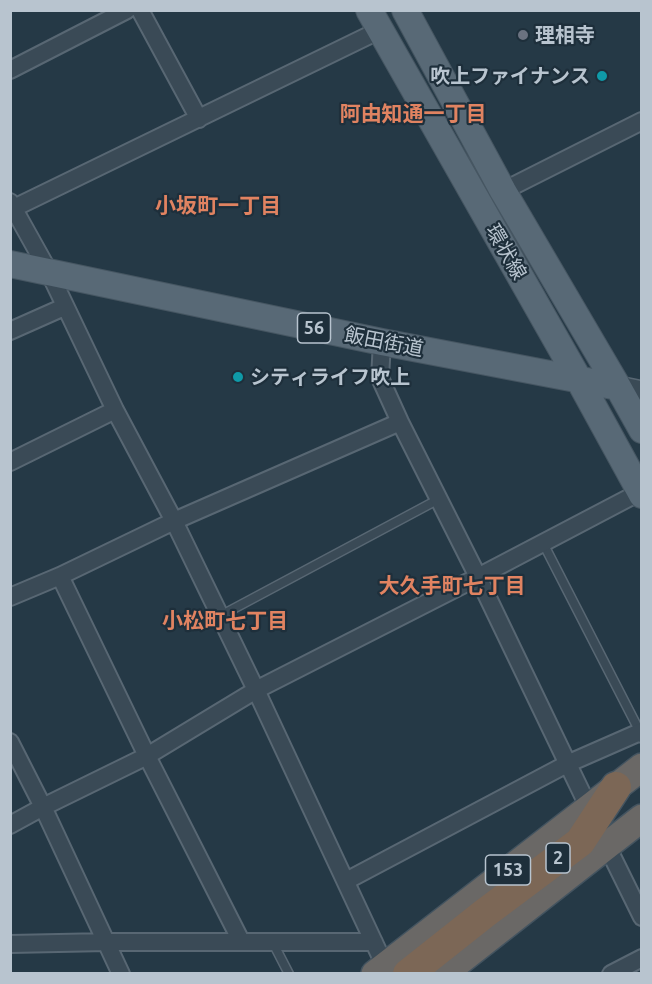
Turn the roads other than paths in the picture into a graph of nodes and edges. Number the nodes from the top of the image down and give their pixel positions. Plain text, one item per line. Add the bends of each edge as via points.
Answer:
1 (127, 10) edge
2 (140, 10) edge
3 (408, 11) edge
4 (374, 20) edge
5 (10, 70) edge
6 (199, 119) junction
7 (642, 121) edge
8 (503, 191) junction
9 (12, 205) edge
10 (10, 264) edge
11 (49, 272) junction
12 (64, 307) junction
13 (10, 331) edge
14 (382, 342) junction
15 (579, 380) junction
16 (630, 390) edge
17 (115, 410) junction
18 (400, 422) junction
19 (642, 430) edge
20 (10, 462) edge
21 (641, 493) edge
22 (439, 499) junction
23 (174, 521) junction
24 (543, 543) junction
25 (60, 576) junction
26 (478, 577) junction
27 (10, 597) edge
28 (220, 616) junction
29 (256, 690) junction
30 (641, 733) edge
31 (10, 742) edge
32 (147, 756) junction
33 (567, 764) junction
34 (642, 767) edge
35 (616, 787) junction
36 (43, 807) junction
37 (589, 808) junction
38 (642, 818) edge
39 (10, 825) edge
40 (607, 846) junction
41 (346, 881) junction
42 (642, 917) edge
43 (241, 941) junction
44 (272, 941) junction
45 (107, 942) junction
46 (374, 942) junction
47 (10, 944) edge
48 (642, 958) edge
49 (389, 971) edge
50 (121, 974) edge
51 (289, 974) edge
52 (443, 974) edge
53 (611, 974) edge

1 - 5 street
2 - 6 street
3 - 8 main road, 環状線
4 - 6 street
4 - 15 main road, 環状線
6 - 9 street
7 - 8 street
8 - 16 main road, 環状線
9 - 11 street
10 - 11 main road, 飯田街道 / 56
11 - 12 street
11 - 14 main road, 飯田街道 / 56
12 - 13 street
12 - 17 street
14 - 15 main road, 飯田街道 / 56
14 - 18 street via 380,378
15 - 16 main road, 飯田街道 / 56
15 - 21 main road, 環状線
16 - 19 main road, 環状線
17 - 20 street
17 - 23 street
18 - 22 street
18 - 23 street
21 - 24 street
22 - 26 street
22 - 28 lane
23 - 25 street
23 - 28 street
24 - 26 street
24 - 30 lane
25 - 27 street
25 - 32 street
26 - 29 street
26 - 33 street
28 - 29 street
29 - 32 street
29 - 41 street
30 - 33 street
31 - 36 street
32 - 36 street
32 - 43 street
33 - 37 street
33 - 41 street
34 - 35 highway, 153
35 - 37 highway, 153
35 - 49 highway, 2 via 580,842 484,913
36 - 39 street
36 - 45 street
37 - 49 highway, 153
38 - 40 highway, 153
40 - 42 street
40 - 52 highway, 153
41 - 46 street
43 - 44 street
43 - 45 street
44 - 46 street
44 - 51 lane
45 - 47 street
45 - 50 street
46 - 49 street
48 - 53 street

